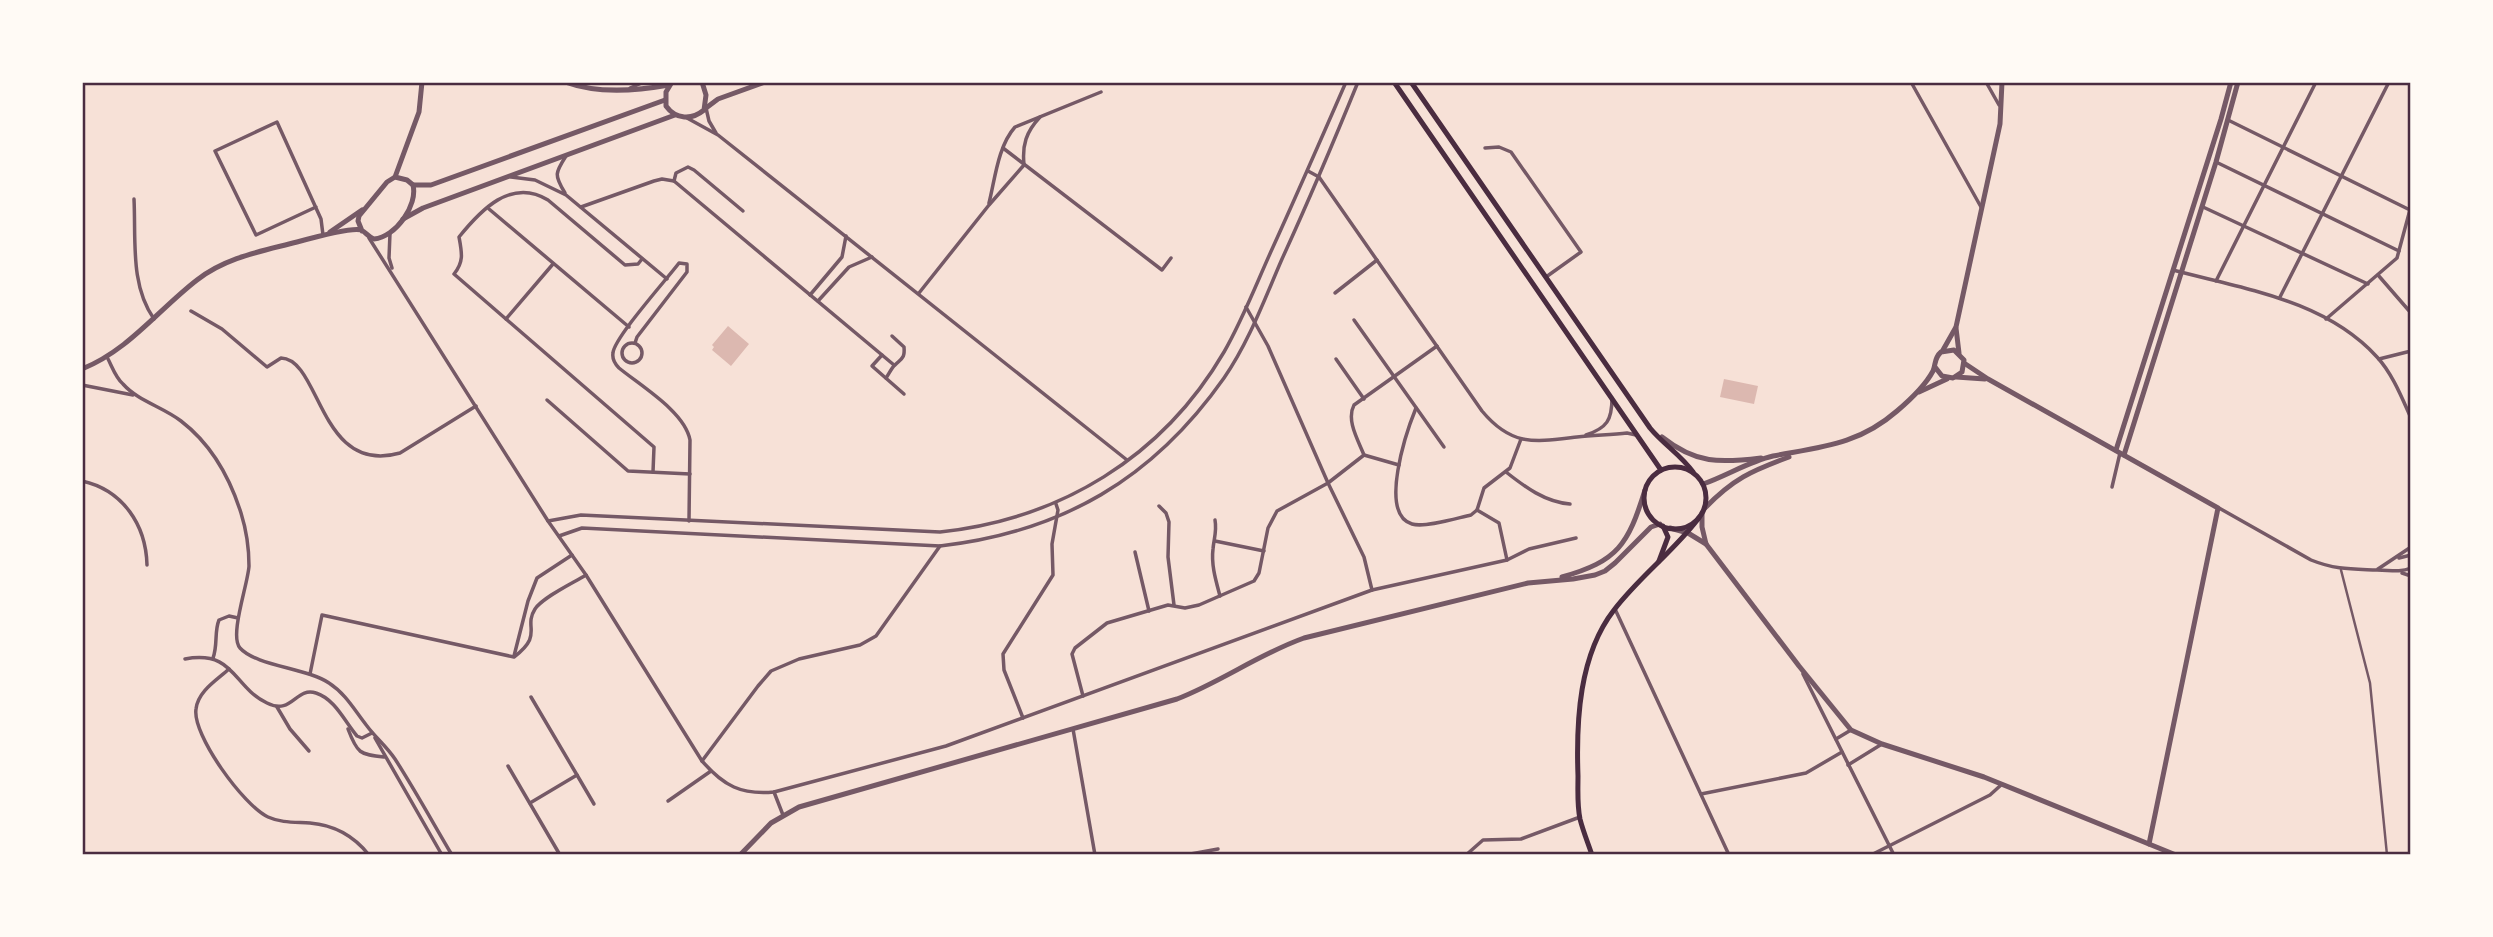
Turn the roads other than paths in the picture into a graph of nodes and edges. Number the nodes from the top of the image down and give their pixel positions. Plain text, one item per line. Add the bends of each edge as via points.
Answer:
1 (422, 82) edge
2 (565, 82) edge
3 (644, 82) edge
4 (765, 82) edge
5 (1346, 82) edge
6 (1358, 82) edge
7 (1394, 82) edge
8 (1411, 82) edge
9 (1911, 82) edge
10 (1986, 82) edge
11 (2002, 82) edge
12 (2231, 82) edge
13 (2238, 82) edge
14 (2316, 82) edge
15 (2389, 82) edge
16 (671, 83) edge
17 (705, 83) edge
18 (628, 89) junction
19 (1101, 92) dead end
20 (665, 100) junction
21 (705, 106) junction
22 (2000, 106) junction
23 (675, 115) junction
24 (684, 117) junction
25 (1040, 117) junction
26 (2228, 120) junction
27 (718, 135) junction
28 (2283, 147) junction
29 (1003, 148) junction
30 (1485, 148) dead end
31 (569, 153) junction
32 (2216, 162) junction
33 (1024, 165) junction
34 (1308, 171) junction
35 (2341, 176) junction
36 (395, 177) junction
37 (505, 177) junction
38 (1319, 177) junction
39 (674, 181) junction
40 (413, 184) junction
41 (2264, 185) junction
42 (566, 195) junction
43 (134, 200) dead end
44 (367, 205) junction
45 (989, 205) junction
46 (1981, 206) junction
47 (2201, 206) junction
48 (316, 207) junction
49 (581, 207) junction
50 (488, 208) junction
51 (2410, 208) edge
52 (743, 211) dead end
53 (2322, 214) junction
54 (400, 221) junction
55 (2244, 225) junction
56 (362, 230) junction
57 (390, 233) junction
58 (325, 235) junction
59 (368, 236) junction
60 (846, 236) junction
61 (2399, 251) junction
62 (2302, 253) junction
63 (873, 257) junction
64 (1171, 258) dead end
65 (642, 259) junction
66 (1377, 260) junction
67 (553, 264) junction
68 (2173, 270) junction
69 (2181, 272) junction
70 (393, 274) junction
71 (2378, 275) junction
72 (1546, 277) junction
73 (667, 279) junction
74 (824, 279) junction
75 (2216, 281) junction
76 (2368, 284) junction
77 (831, 286) junction
78 (919, 293) junction
79 (1335, 293) dead end
80 (810, 295) junction
81 (2280, 297) junction
82 (818, 301) junction
83 (1246, 307) junction
84 (191, 311) dead end
85 (2411, 313) edge
86 (154, 318) junction
87 (506, 319) junction
88 (2326, 319) junction
89 (1255, 320) junction
90 (1354, 320) dead end
91 (629, 327) junction
92 (1956, 327) junction
93 (892, 336) dead end
94 (635, 343) junction
95 (1437, 346) junction
96 (1943, 350) junction
97 (2411, 351) edge
98 (1959, 353) junction
99 (882, 355) junction
100 (107, 357) junction
101 (1336, 359) dead end
102 (2379, 359) junction
103 (1964, 363) junction
104 (894, 365) junction
105 (1935, 367) junction
106 (82, 369) edge
107 (1394, 377) junction
108 (1955, 377) junction
109 (886, 378) junction
110 (1947, 379) junction
111 (1988, 379) junction
112 (82, 385) edge
113 (904, 394) dead end
114 (138, 396) junction
115 (1611, 396) junction
116 (1914, 396) junction
117 (1364, 398) junction
118 (547, 400) dead end
119 (476, 406) junction
120 (1416, 408) junction
121 (2411, 418) edge
122 (1650, 428) junction
123 (1638, 436) junction
124 (1580, 437) junction
125 (1521, 439) junction
126 (1444, 447) dead end
127 (1798, 453) junction
128 (2120, 453) junction
129 (1364, 455) junction
130 (1771, 457) junction
131 (1127, 460) junction
132 (1399, 465) junction
133 (1661, 470) junction
134 (653, 471) junction
135 (1506, 472) junction
136 (1693, 472) junction
137 (690, 474) junction
138 (82, 481) edge
139 (1328, 483) junction
140 (1703, 484) junction
141 (2112, 487) dead end
142 (1645, 490) junction
143 (1056, 503) junction
144 (1570, 504) dead end
145 (1159, 506) dead end
146 (2218, 508) junction
147 (1058, 510) junction
148 (1477, 510) junction
149 (1702, 513) junction
150 (1063, 516) junction
151 (1056, 519) junction
152 (1215, 520) dead end
153 (548, 521) junction
154 (689, 521) junction
155 (1661, 525) junction
156 (1670, 528) junction
157 (1688, 533) junction
158 (559, 536) junction
159 (1576, 538) dead end
160 (1215, 541) junction
161 (1706, 544) junction
162 (940, 545) junction
163 (2411, 547) edge
164 (1264, 551) junction
165 (1135, 552) dead end
166 (572, 555) junction
167 (2411, 555) edge
168 (1507, 560) junction
169 (2394, 560) junction
170 (147, 565) dead end
171 (1656, 567) junction
172 (2411, 568) edge
173 (2341, 570) junction
174 (2378, 570) junction
175 (2400, 572) junction
176 (586, 575) junction
177 (2411, 576) edge
178 (1555, 579) junction
179 (1372, 590) junction
180 (1220, 596) junction
181 (1174, 605) junction
182 (1615, 609) junction
183 (1149, 611) junction
184 (238, 618) junction
185 (514, 657) junction
186 (213, 658) junction
187 (185, 659) dead end
188 (1799, 666) junction
189 (229, 668) junction
190 (310, 674) junction
191 (531, 696) dead end
192 (1083, 696) junction
193 (277, 707) junction
194 (1023, 718) junction
195 (346, 724) junction
196 (1073, 729) junction
197 (1851, 730) junction
198 (372, 733) junction
199 (1836, 739) junction
200 (1882, 744) junction
201 (309, 751) dead end
202 (1842, 752) junction
203 (384, 757) junction
204 (702, 761) junction
205 (1848, 765) junction
206 (508, 766) dead end
207 (711, 772) junction
208 (577, 775) junction
209 (2002, 784) junction
210 (774, 792) junction
211 (1701, 794) junction
212 (668, 801) dead end
213 (530, 803) junction
214 (594, 804) dead end
215 (783, 815) junction
216 (1580, 817) junction
217 (2149, 844) junction
218 (1889, 846) junction
219 (1218, 849) dead end
220 (1199, 854) edge
221 (369, 855) edge
222 (442, 855) edge
223 (452, 855) edge
224 (560, 855) edge
225 (740, 855) edge
226 (1095, 855) edge
227 (1185, 855) edge
228 (1466, 855) edge
229 (1592, 855) edge
230 (1730, 855) edge
231 (1871, 855) edge
232 (1894, 855) edge
233 (2176, 855) edge
234 (2387, 855) edge

1 - 36 street via 419,112
2 - 18 street via 590,90
3 - 18 street
4 - 21 street
5 - 34 street
6 - 38 street
7 - 115 main road
8 - 72 main road
9 - 46 street
10 - 22 street
11 - 22 street
12 - 68 street
13 - 26 street
14 - 28 street
15 - 35 street
16 - 18 street
16 - 20 street
17 - 21 street
19 - 25 street
20 - 23 street
20 - 40 street via 485,166 431,184
21 - 24 street via 694,116
21 - 27 street
22 - 46 street
23 - 24 street
23 - 31 street
24 - 27 street
25 - 29 street via 1015,127
25 - 33 street via 1023,144
26 - 28 street
26 - 32 street
27 - 60 street
28 - 35 street
28 - 41 street
29 - 33 street
29 - 45 street
30 - 72 street via 1511,152 1581,252
31 - 37 street
31 - 42 street via 556,177
32 - 41 street
32 - 47 street
33 - 45 street
33 - 64 street via 1162,270
34 - 38 street
34 - 83 street
35 - 51 street
35 - 53 street
36 - 40 street
36 - 44 street
37 - 42 street via 535,180
37 - 54 street
38 - 66 street
38 - 89 street
39 - 49 street via 654,181
39 - 52 street via 683,169 694,170
39 - 80 street
40 - 54 street via 414,201
41 - 53 street
41 - 55 street
42 - 49 street
43 - 86 street via 137,278
44 - 56 street via 359,216
44 - 58 street
45 - 78 street
46 - 92 street
47 - 55 street
47 - 69 street
48 - 48 street via 276,122 215,151 256,235
48 - 58 street
49 - 65 street
50 - 65 street via 495,200 517,193 542,196 625,265
50 - 67 street
50 - 87 street via 481,210 459,237 463,259 454,274
51 - 61 street
53 - 61 street
53 - 62 street
54 - 57 street
55 - 62 street
55 - 75 street
56 - 58 street
56 - 59 street
57 - 59 street via 379,239
57 - 70 street
58 - 86 street via 225,262 197,279
59 - 70 street
60 - 63 street
60 - 74 street via 842,257
61 - 71 street
62 - 76 street
62 - 81 street
63 - 77 street via 849,267
63 - 78 street
65 - 73 street
66 - 79 street
66 - 95 street
67 - 87 street
67 - 91 street
68 - 69 street
68 - 128 street
69 - 75 street
69 - 128 street
70 - 119 street
71 - 76 street
71 - 85 street
72 - 122 main road
73 - 91 street
73 - 94 street via 679,263 688,266
74 - 77 street
74 - 80 street
75 - 81 street
76 - 88 street
77 - 82 street
78 - 131 street
80 - 82 street
81 - 88 street
82 - 99 street
83 - 89 street
83 - 131 street via 1197,393 1150,444
84 - 119 street via 231,335 267,367 281,358 296,363 345,443 370,455 400,453
86 - 100 street
87 - 134 street via 654,446
88 - 102 street
89 - 139 street
89 - 150 street via 1224,378 1170,443 1129,477
90 - 107 street
91 - 137 street via 615,346 614,362 683,422 690,440
92 - 96 street
92 - 98 street
93 - 104 street via 905,353
94 - 94 street via 623,350 630,362 642,355
95 - 107 street
95 - 125 street via 1492,423
96 - 98 street
96 - 105 street
97 - 102 street
98 - 103 street
99 - 104 street
99 - 109 street via 872,366
100 - 106 street
100 - 114 street via 121,383
101 - 117 street
102 - 121 street
103 - 108 street
103 - 111 street
104 - 109 street
105 - 110 street
105 - 116 street
107 - 117 street
107 - 120 street
108 - 110 street
108 - 111 street
109 - 113 street
110 - 116 street
111 - 128 street
112 - 114 street
114 - 184 street via 200,438 232,487 245,527 249,566
115 - 123 main road
115 - 124 street via 1609,423
116 - 127 street via 1865,433
117 - 129 street via 1350,412
118 - 134 street via 628,471
119 - 153 street
120 - 126 street
120 - 132 street
122 - 130 street via 1698,458 1729,462
122 - 136 main road
123 - 124 street
123 - 133 main road
124 - 125 street
125 - 135 street
127 - 130 street
127 - 149 street via 1730,483
128 - 141 street
128 - 146 street
129 - 132 street
129 - 139 street
130 - 140 street
131 - 143 street
132 - 148 street via 1395,493 1408,523 1419,525
133 - 136 main road via 1677,467
133 - 142 main road
134 - 137 street
135 - 144 street via 1540,496
135 - 148 street via 1484,488
136 - 140 main road
137 - 154 street
138 - 170 street via 112,494 133,515 144,537
139 - 164 street via 1277,511
139 - 179 street via 1364,557
140 - 149 main road
142 - 155 main road via 1647,510
142 - 178 street via 1632,530 1617,550 1598,565
143 - 147 street
143 - 154 street via 998,523 940,532
145 - 181 street via 1169,522
146 - 173 street via 2311,560
146 - 217 street
147 - 150 street
147 - 151 street
148 - 168 street via 1499,523
149 - 156 main road via 1686,527
149 - 157 main road
149 - 161 street
150 - 151 street
151 - 162 street via 975,542
151 - 194 street via 1053,575 1003,654 1004,670
152 - 160 street
153 - 154 street via 581,515
153 - 158 street
155 - 156 main road
155 - 171 main road via 1668,537
155 - 178 street via 1651,527 1605,571
156 - 157 street
157 - 161 street
157 - 171 main road
158 - 162 street via 582,528
158 - 166 street
159 - 168 street via 1529,548
160 - 164 street
160 - 180 street via 1214,574
161 - 188 street
162 - 204 street via 876,636 771,671
163 - 169 street
164 - 180 street via 1257,578
165 - 183 street
166 - 176 street
166 - 185 street via 537,578
167 - 169 street
168 - 179 street
169 - 174 street
171 - 182 main road
172 - 175 street
173 - 174 street
173 - 234 street via 2370,683
174 - 175 street
175 - 177 street
176 - 185 street via 541,603 532,617 531,640
176 - 204 street
178 - 196 street via 1304,638 1200,690
179 - 192 street
180 - 181 street via 1185,608
181 - 183 street
182 - 211 street
182 - 216 main road via 1594,649 1581,703
183 - 192 street via 1107,623 1075,648 1072,654
184 - 186 street via 219,620
184 - 190 street via 236,642 247,654
185 - 190 street via 322,615
186 - 187 street
186 - 189 street
188 - 197 street
188 - 199 street
189 - 193 street via 261,699
189 - 221 street via 203,692 196,709 198,725 226,777 268,817 342,831
190 - 198 street via 345,696
191 - 208 street
192 - 194 street
193 - 195 street via 288,706 308,691 317,693 334,706
193 - 201 street
194 - 210 street via 946,746
195 - 198 street via 362,738
195 - 203 street via 360,753
196 - 215 street via 824,799
196 - 226 street
197 - 199 street
197 - 200 street
198 - 203 street
198 - 223 street via 394,758
199 - 202 street
200 - 205 street
200 - 209 street
202 - 205 street
202 - 211 street via 1806,773
203 - 222 street
204 - 207 street
205 - 218 street
206 - 213 street
207 - 210 street via 744,792
207 - 212 street
208 - 213 street
208 - 214 street
209 - 217 street
209 - 218 street via 1990,795
210 - 215 street
211 - 230 street
213 - 224 street
215 - 225 street
216 - 228 street via 1521,839 1483,840
216 - 229 main road
217 - 233 street
218 - 231 street
218 - 232 street
219 - 220 street
220 - 227 street

